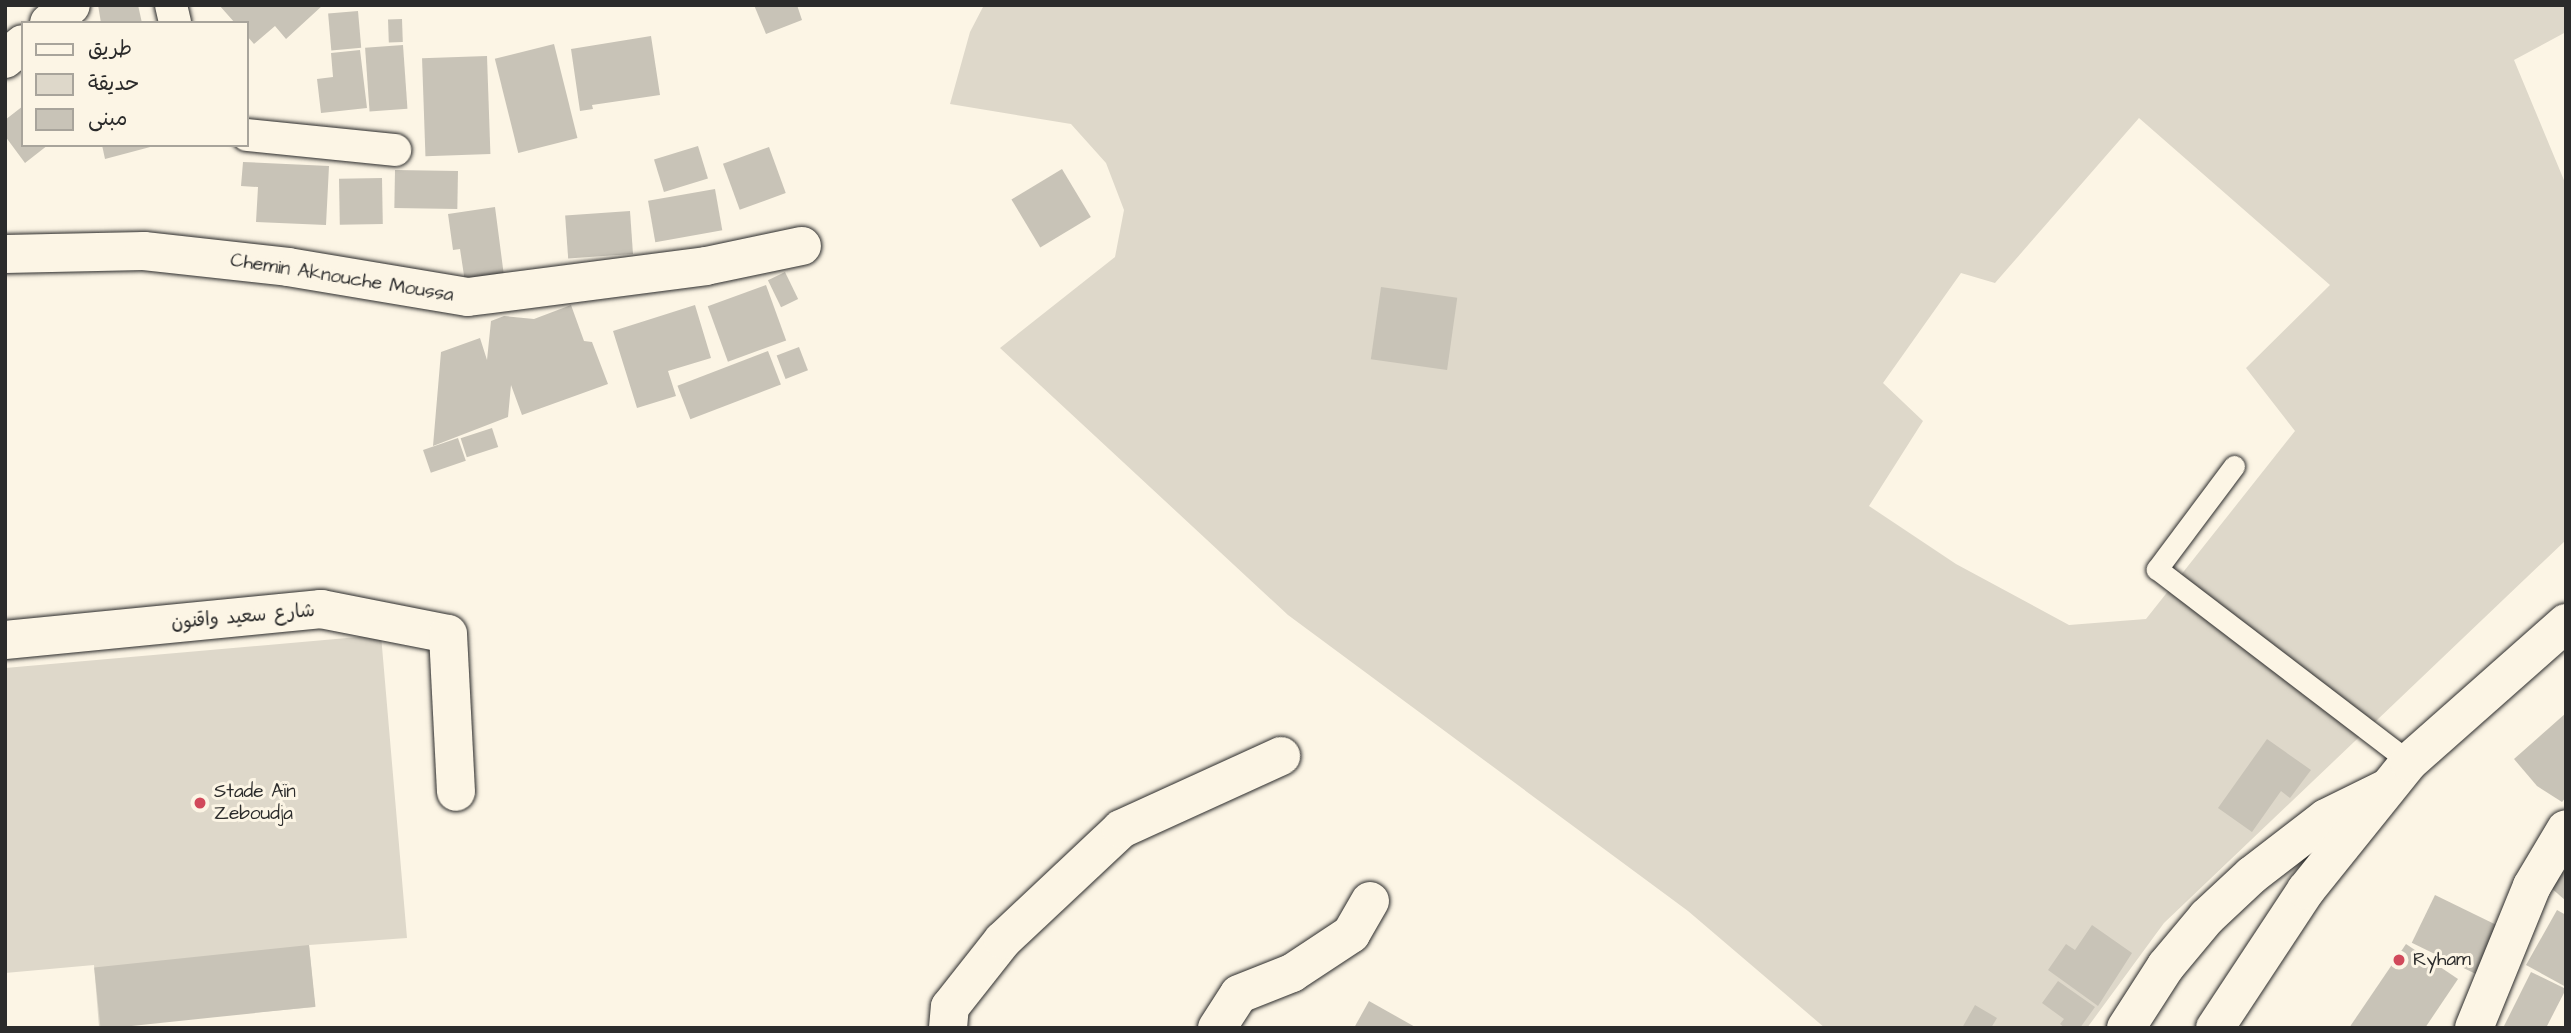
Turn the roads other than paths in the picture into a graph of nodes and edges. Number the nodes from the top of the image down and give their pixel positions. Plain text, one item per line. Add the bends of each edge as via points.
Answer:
1 (71, 5) edge
2 (52, 21) edge
3 (21, 46) edge
4 (5, 58) edge
5 (248, 135) edge
6 (396, 150) dead end
7 (802, 246) dead end
8 (5, 254) edge
9 (2234, 466) dead end
10 (2566, 623) edge
11 (5, 640) edge
12 (1281, 756) dead end
13 (2398, 775) junction
14 (456, 792) dead end
15 (2566, 829) edge
16 (1370, 901) dead end
17 (948, 1028) edge
18 (1217, 1028) edge
19 (2126, 1028) edge
20 (2214, 1028) edge
21 (2474, 1028) edge

1 - 2 street
3 - 4 street
5 - 6 street
7 - 8 street, Chemin Aknouche Moussa via 706,266 468,297 288,267 144,251
9 - 13 lane via 2157,569
10 - 13 street
11 - 14 street, شارع سعيد واقنون via 321,609 448,634
12 - 17 street via 1121,828 1003,940 950,1007
13 - 19 street via 2326,818 2252,875 2207,917 2166,966
13 - 20 street via 2306,890
15 - 21 street via 2532,887
16 - 18 street via 1351,934 1292,973 1239,994

